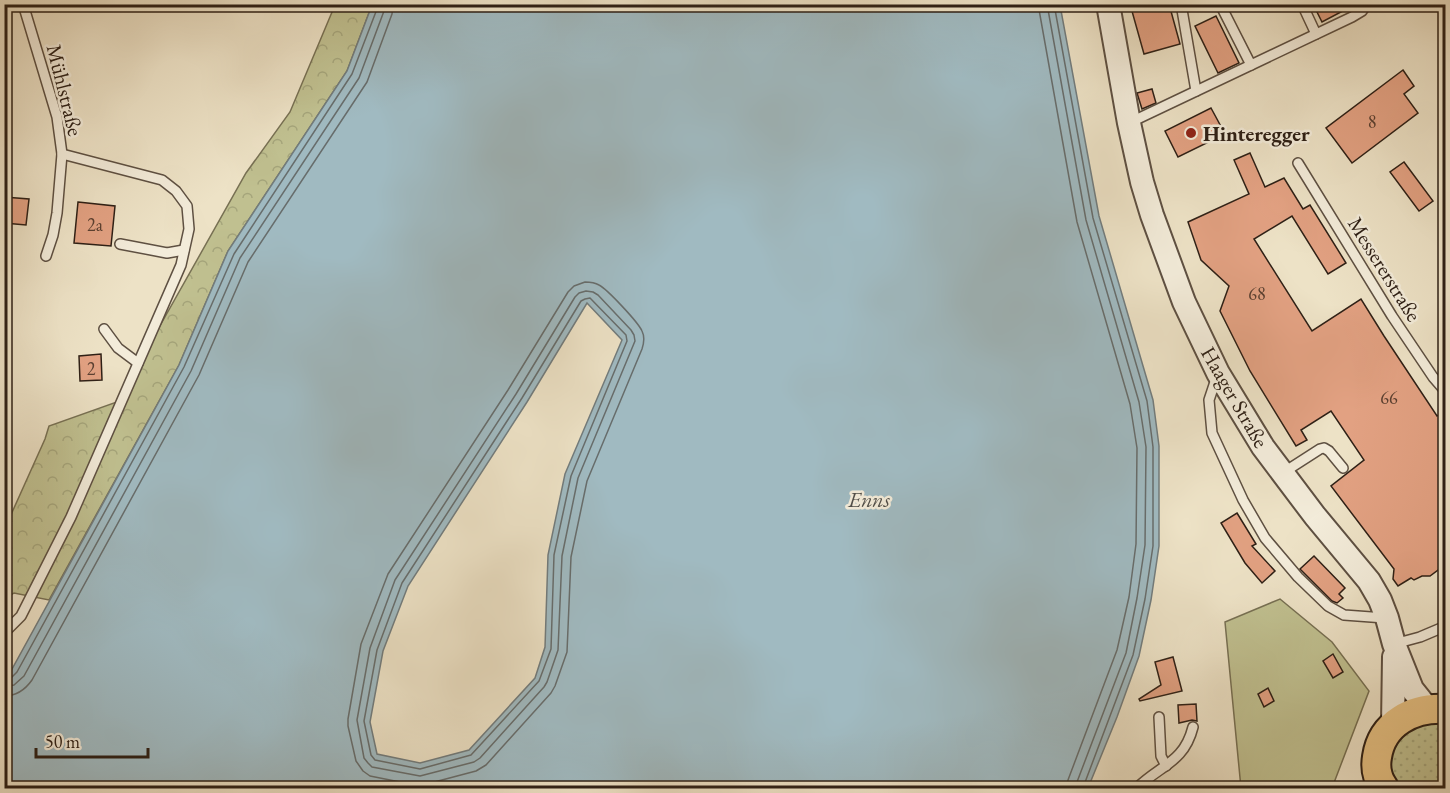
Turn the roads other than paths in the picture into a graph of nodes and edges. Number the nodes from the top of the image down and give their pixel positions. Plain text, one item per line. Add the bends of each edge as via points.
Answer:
1 (23, 4) edge
2 (1108, 4) edge
3 (1181, 4) edge
4 (1220, 4) edge
5 (1302, 4) edge
6 (1367, 4) edge
7 (1316, 34) junction
8 (1251, 65) junction
9 (1196, 91) junction
10 (1129, 123) junction
11 (62, 154) junction
12 (1298, 163) dead end
13 (120, 244) dead end
14 (184, 250) junction
15 (46, 256) dead end
16 (104, 329) dead end
17 (138, 363) junction
18 (1218, 373) junction
19 (1446, 392) edge
20 (1343, 468) dead end
21 (1283, 475) junction
22 (1388, 618) junction
23 (1446, 626) edge
24 (4, 633) edge
25 (1394, 644) junction
26 (1437, 709) edge
27 (1159, 717) dead end
28 (1394, 724) junction
29 (1193, 727) dead end
30 (1166, 766) junction
31 (1377, 784) edge
32 (1137, 789) edge

1 - 11 lane, Mühlstraße via 57,117
2 - 10 street, Haager Straße
3 - 9 lane
4 - 8 lane
5 - 7 lane
6 - 7 lane via 1352,17
7 - 8 lane
8 - 9 lane
9 - 10 lane
10 - 18 street, Haager Straße via 1142,182 1165,253
11 - 14 lane via 162,180 176,191 187,206 189,229
11 - 15 lane, Mühlstraße via 57,213
12 - 19 lane, Messererstraße via 1392,316
13 - 14 lane via 167,253
14 - 17 lane
16 - 17 lane via 118,348
17 - 24 lane via 71,517 21,616
18 - 21 street, Haager Straße
18 - 22 lane via 1209,400 1212,433 1265,538 1337,612
20 - 21 lane via 1324,448
21 - 22 street, Haager Straße via 1369,581
22 - 25 street, Haager Straße
23 - 25 lane
25 - 26 street, Haager Straße via 1412,689
25 - 28 street, Haager Straße
26 - 28 main road via 1416,711
27 - 30 lane via 1161,756
28 - 31 main road via 1378,748
29 - 30 lane via 1182,752
30 - 32 lane

